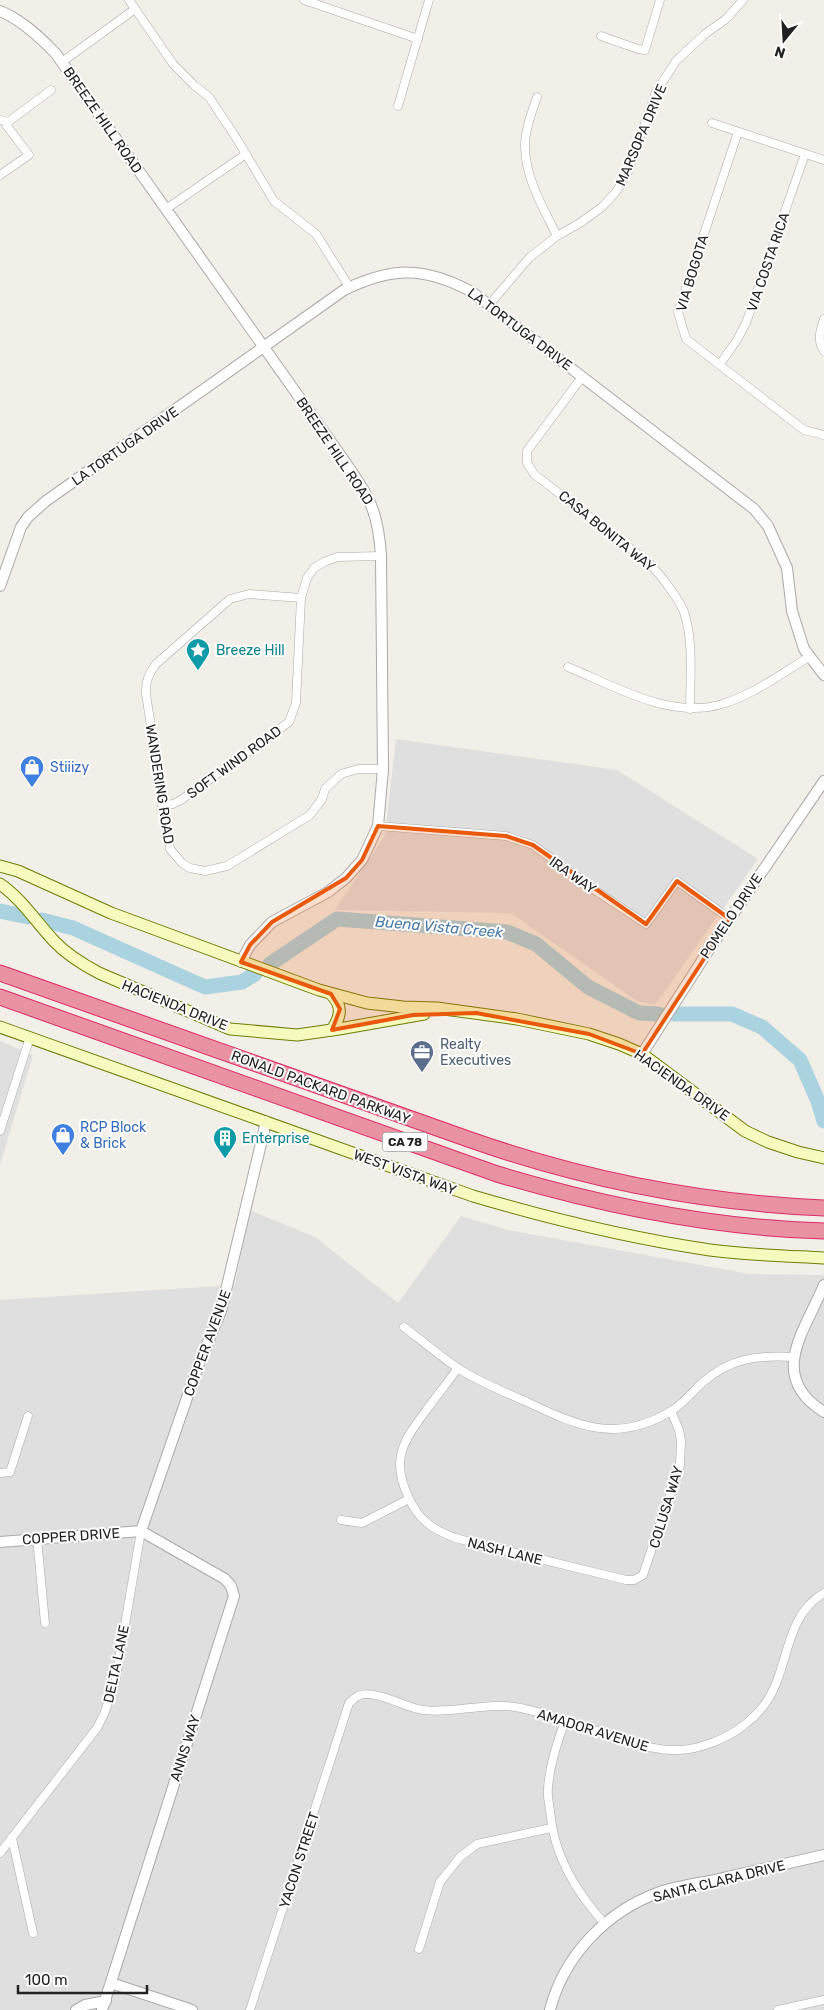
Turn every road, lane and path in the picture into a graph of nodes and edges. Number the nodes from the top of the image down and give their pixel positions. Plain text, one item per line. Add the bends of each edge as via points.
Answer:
1 (129, 0) edge
2 (304, 0) edge
3 (429, 0) edge
4 (660, 0) edge
5 (743, 0) edge
6 (135, 9) junction
7 (0, 11) edge
8 (601, 36) dead end
9 (418, 39) junction
10 (62, 62) junction
11 (51, 90) dead end
12 (537, 97) dead end
13 (398, 106) dead end
14 (4, 121) edge
15 (712, 123) dead end
16 (738, 132) junction
17 (246, 154) junction
18 (805, 154) junction
19 (824, 160) edge
20 (0, 175) edge
21 (166, 209) junction
22 (557, 236) junction
23 (350, 288) junction
24 (489, 305) junction
25 (824, 319) edge
26 (264, 348) junction
27 (824, 351) edge
28 (720, 364) junction
29 (582, 377) junction
30 (824, 435) edge
31 (381, 556) junction
32 (0, 586) edge
33 (301, 598) junction
34 (810, 657) junction
35 (568, 667) dead end
36 (824, 675) edge
37 (690, 709) junction
38 (383, 769) junction
39 (824, 781) edge
40 (162, 805) junction
41 (378, 826) junction
42 (0, 866) edge
43 (0, 884) edge
44 (730, 919) junction
45 (241, 962) junction
46 (0, 965) edge
47 (0, 973) edge
48 (38, 986) junction
49 (331, 994) junction
50 (0, 997) edge
51 (476, 1013) junction
52 (0, 1027) edge
53 (332, 1030) junction
54 (30, 1037) junction
55 (642, 1054) junction
56 (265, 1121) junction
57 (0, 1131) edge
58 (824, 1158) edge
59 (824, 1208) edge
60 (824, 1231) edge
61 (824, 1258) edge
62 (824, 1285) edge
63 (404, 1327) dead end
64 (793, 1356) junction
65 (458, 1368) junction
66 (671, 1411) junction
67 (824, 1412) edge
68 (28, 1416) dead end
69 (0, 1473) edge
70 (409, 1500) junction
71 (341, 1520) dead end
72 (141, 1531) junction
73 (37, 1538) junction
74 (0, 1542) edge
75 (616, 1578) joint
76 (824, 1593) edge
77 (45, 1623) dead end
78 (347, 1709) joint
79 (565, 1721) junction
80 (551, 1828) junction
81 (12, 1838) junction
82 (0, 1853) edge
83 (824, 1855) edge
84 (604, 1923) junction
85 (33, 1933) dead end
86 (418, 1949) dead end
87 (111, 1983) junction
88 (824, 2000) edge
89 (104, 2005) edge
90 (76, 2010) edge
91 (192, 2010) edge
92 (250, 2010) edge
93 (550, 2010) edge
94 (778, 2010) edge

1 - 6 street
2 - 9 street
3 - 9 street
4 - 8 street via 644,50
5 - 22 street, MARSOPA DRIVE via 726,19 704,34 676,61 656,92 628,172 616,192 602,207
6 - 10 street
6 - 17 street via 174,64 209,97
7 - 10 street, BREEZE HILL ROAD via 41,38
9 - 13 street
10 - 21 street, BREEZE HILL ROAD
11 - 14 street
12 - 22 street via 525,144 527,162 535,190
14 - 20 street via 29,154
15 - 16 street
16 - 18 street
16 - 28 street, VIA BOGOTA via 678,312 686,338
17 - 21 street
17 - 23 street via 274,201 316,234
18 - 19 street
18 - 28 street, VIA COSTA RICA via 746,323
21 - 26 street, BREEZE HILL ROAD
22 - 24 street, MARSOPA DRIVE via 529,258
23 - 24 street, LA TORTUGA DRIVE via 386,274 426,274 454,282
23 - 26 street, LA TORTUGA DRIVE
24 - 29 street, LA TORTUGA DRIVE
25 - 27 street via 820,346
26 - 31 street, BREEZE HILL ROAD via 365,491 379,532
26 - 32 street, LA TORTUGA DRIVE via 46,501 28,517 21,527
28 - 30 street, VIA BOGOTA via 804,430
29 - 34 street, LA TORTUGA DRIVE via 754,509 768,526 787,568 792,611 804,649
29 - 37 street, CASA BONITA WAY via 527,451 527,463 534,474 660,574 684,612 689,644
31 - 33 street, SOFT WIND ROAD via 337,557 324,562 307,578
31 - 38 street, BREEZE HILL ROAD
33 - 40 street, SOFT WIND ROAD via 296,704 289,722 181,800
33 - 40 street, WANDERING ROAD via 249,594 230,599 150,672 146,694
34 - 36 street, LA TORTUGA DRIVE
34 - 37 street via 743,696 721,705
35 - 37 street via 654,702
38 - 40 street, WANDERING ROAD via 358,769 341,774 325,789 322,800 310,815 227,866 205,871 182,863 170,849
38 - 41 street, BREEZE HILL ROAD
39 - 44 street, POMELO DRIVE
41 - 44 street, IRA WAY via 506,836 533,845 646,924 677,881
41 - 45 street, BREEZE HILL ROAD via 362,860 346,878 328,892 272,922 250,945
42 - 45 main road, HACIENDA DRIVE via 111,913
43 - 53 main road, HACIENDA DRIVE via 13,893 62,949 99,973 230,1029 297,1034
44 - 55 street, POMELO DRIVE
45 - 49 main road, HACIENDA DRIVE
46 - 48 highway
47 - 48 highway, RONALD PACKARD PARKWAY / CA 78
48 - 59 highway, RONALD PACKARD PARKWAY / CA 78 via 542,1164 596,1178 706,1198
49 - 51 main road, HACIENDA DRIVE via 403,1008
49 - 53 main road via 340,1009
50 - 60 highway, RONALD PACKARD PARKWAY / CA 78 via 488,1171 550,1190 679,1218
51 - 53 main road, HACIENDA DRIVE via 413,1015
51 - 55 main road, HACIENDA DRIVE via 590,1034
52 - 54 main road, WEST VISTA WAY
54 - 56 main road, WEST VISTA WAY
54 - 57 street
55 - 58 main road, HACIENDA DRIVE via 745,1131 790,1150
56 - 61 main road, WEST VISTA WAY via 473,1196 602,1231 712,1250
56 - 72 street, COPPER AVENUE via 221,1311 198,1366
62 - 64 street via 799,1335
63 - 65 street
64 - 66 street via 754,1357 731,1364 716,1371
64 - 67 street via 794,1370 804,1394
65 - 66 street via 586,1427 621,1429 642,1425
65 - 70 street via 408,1434 402,1448 399,1462 401,1478
66 - 75 street, COLUSA WAY via 679,1430 682,1454 651,1555 643,1575 634,1580
68 - 69 street via 10,1472
70 - 71 street via 362,1523
70 - 75 street, NASH LANE via 430,1527 455,1538
72 - 73 street, COPPER DRIVE
72 - 81 street, DELTA LANE via 115,1683 104,1714 97,1728
72 - 87 street, ANNS WAY via 224,1579 234,1596
73 - 74 street, COPPER DRIVE
73 - 77 street
76 - 79 street, AMADOR AVENUE via 802,1612 767,1700 746,1724 724,1738 690,1750 650,1748
78 - 79 street, AMADOR AVENUE via 358,1695 369,1694 422,1710 494,1706 519,1708
78 - 92 street, YACON STREET
79 - 80 street via 554,1751 547,1790
80 - 84 street via 571,1880
80 - 86 street via 476,1844 460,1857 440,1882
81 - 82 street, DELTA LANE
81 - 85 street
83 - 84 street, SANTA CLARA DRIVE via 660,1892
84 - 93 street, SANTA CLARA DRIVE via 566,1969
87 - 89 street, ANNS WAY
87 - 91 street
88 - 94 street
89 - 90 street via 85,2005

